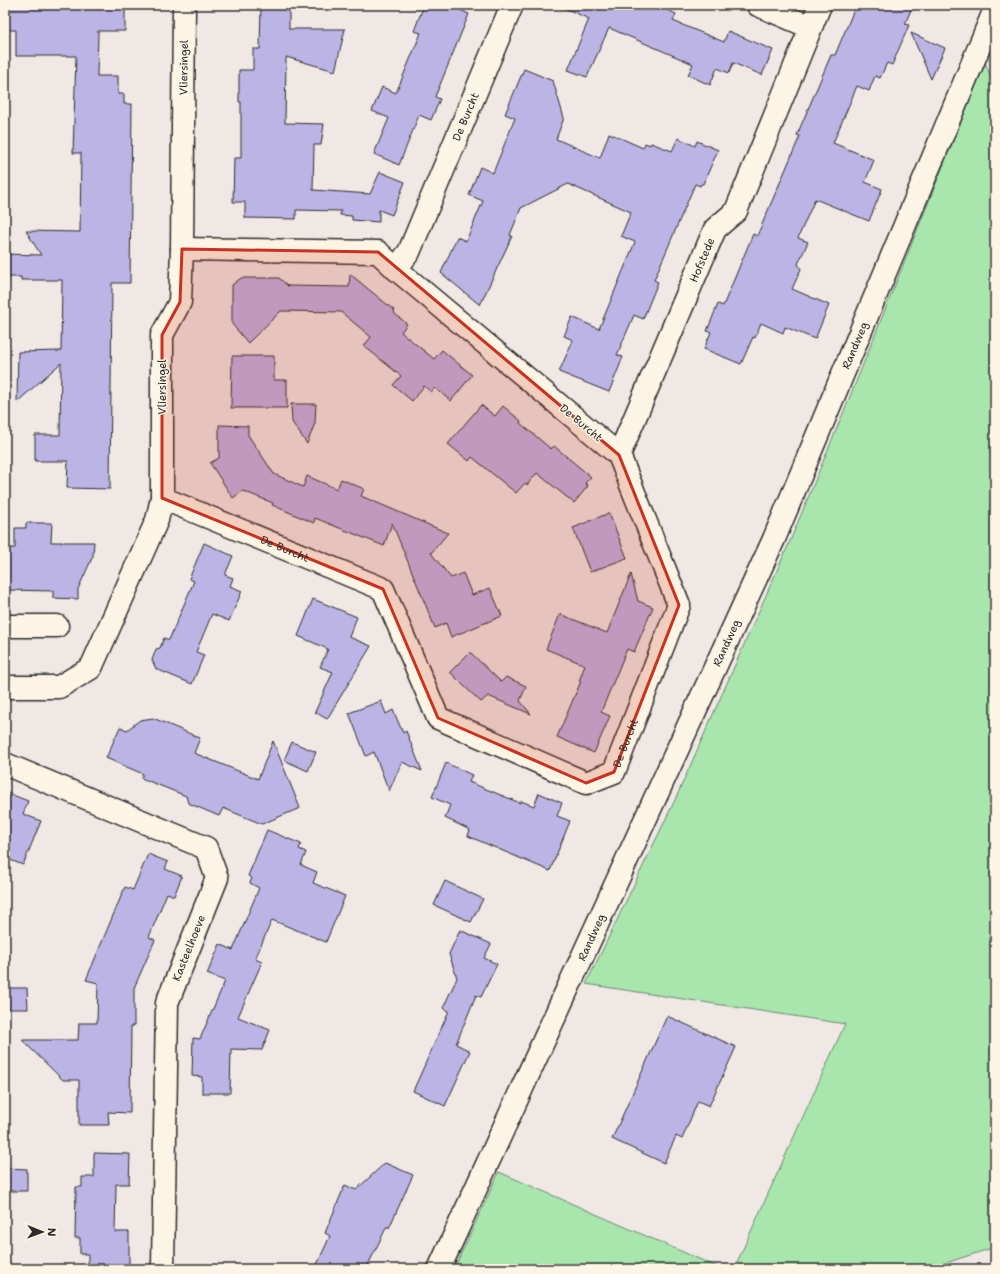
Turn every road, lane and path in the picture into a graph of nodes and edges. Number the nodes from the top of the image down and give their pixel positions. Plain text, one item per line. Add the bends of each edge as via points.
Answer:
1 (184, 5) edge
2 (512, 5) edge
3 (758, 5) edge
4 (820, 5) edge
5 (995, 9) edge
6 (810, 27) junction
7 (182, 250) junction
8 (396, 269) junction
9 (620, 455) junction
10 (162, 498) junction
11 (5, 626) edge
12 (56, 626) dead end
13 (5, 687) edge
14 (5, 764) edge
15 (161, 1269) edge
16 (438, 1269) edge

1 - 7 street, Vliersingel
2 - 8 street, De Burcht via 409,252
3 - 6 street
4 - 6 street, Hofstede
5 - 16 street, Randweg via 774,539
6 - 9 street, Hofstede via 736,211 715,229
7 - 8 street, De Burcht via 378,252
7 - 10 street, Vliersingel via 180,302 162,335
8 - 9 street, De Burcht
9 - 10 street, De Burcht via 680,605 614,772 586,783 438,718 382,589
10 - 13 street, Vliersingel via 157,520 91,668 60,687
11 - 12 street
14 - 15 street, Kasteelhoeve via 206,848 217,878 168,1003

